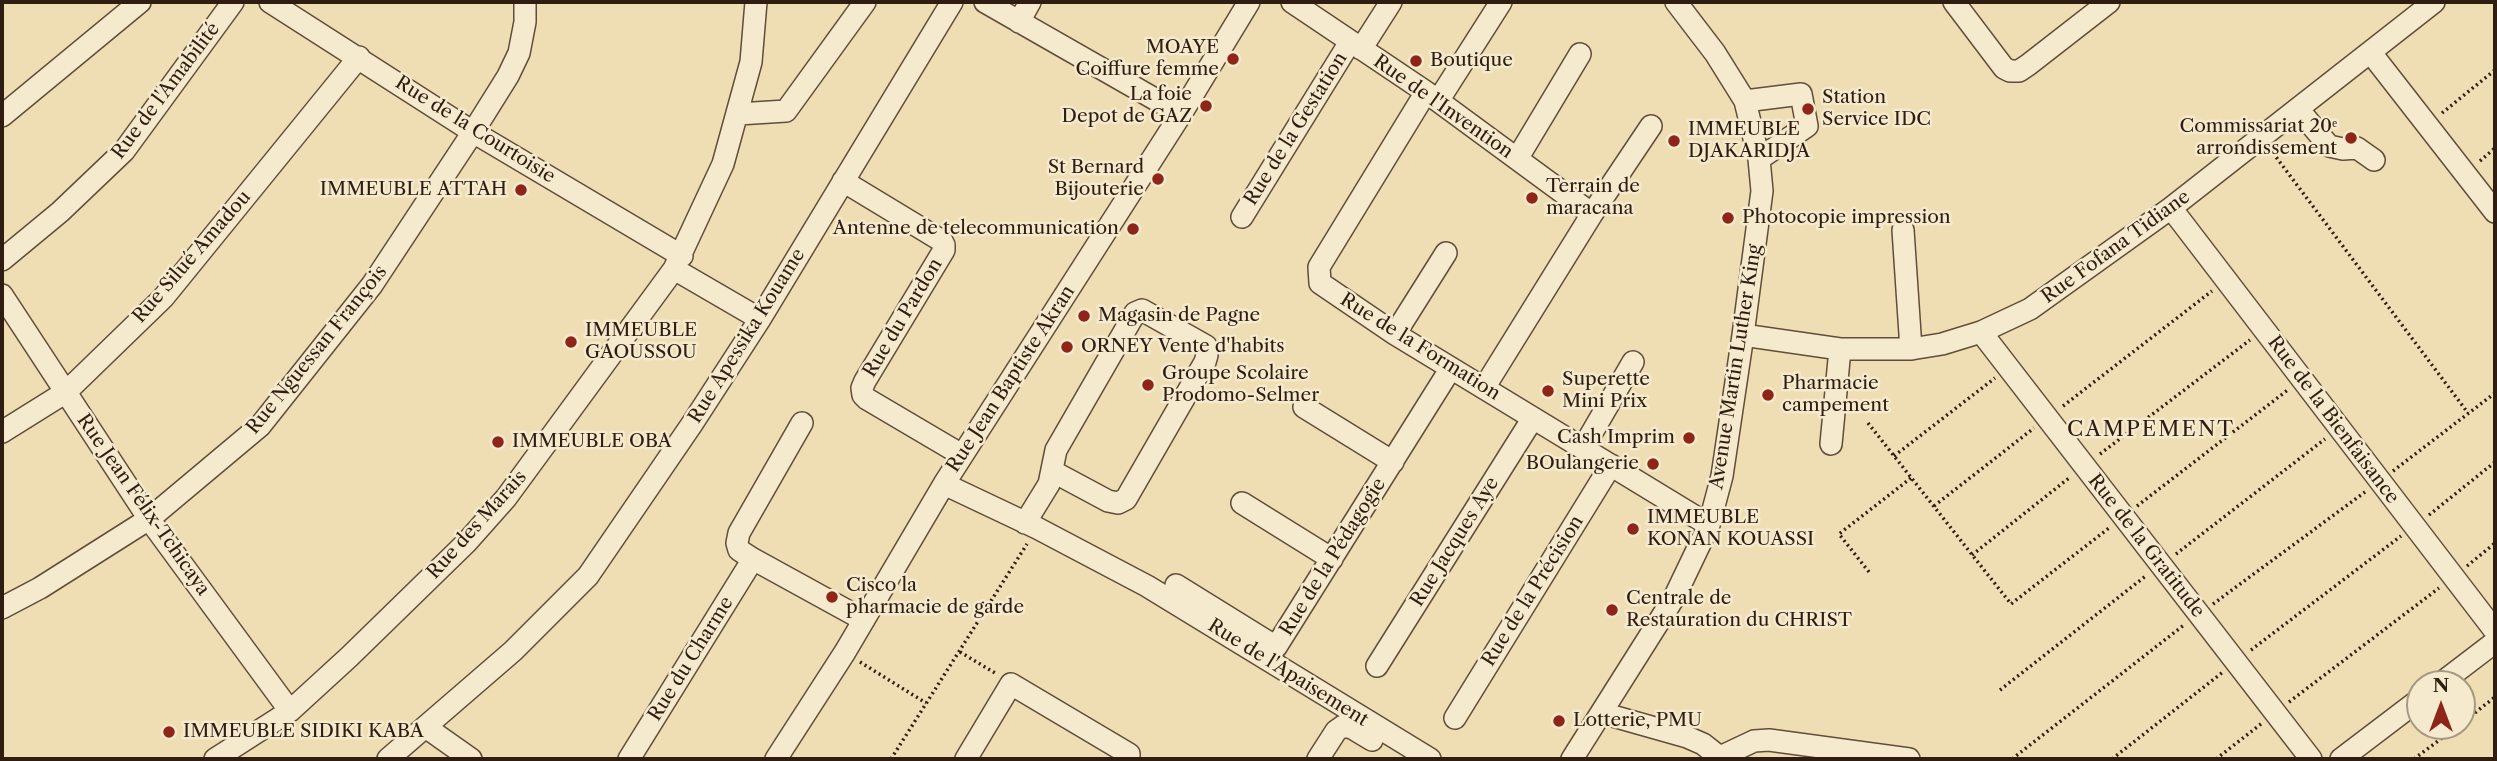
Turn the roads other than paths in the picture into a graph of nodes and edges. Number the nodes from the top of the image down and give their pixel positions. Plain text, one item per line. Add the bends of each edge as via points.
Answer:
1 (140, 2) edge
2 (233, 2) edge
3 (270, 2) edge
4 (525, 2) edge
5 (756, 2) edge
6 (865, 2) edge
7 (952, 2) edge
8 (985, 2) edge
9 (1030, 2) edge
10 (1250, 2) edge
11 (1292, 2) edge
12 (1391, 2) edge
13 (1501, 2) edge
14 (1676, 2) edge
15 (1954, 2) edge
16 (2109, 2) edge
17 (2420, 6) edge
18 (1019, 22) junction
19 (1355, 45) junction
20 (2371, 53) junction
21 (1580, 54) dead end
22 (359, 57) junction
23 (1432, 97) junction
24 (1745, 101) junction
25 (2298, 109) junction
26 (738, 114) junction
27 (1181, 114) junction
28 (2, 116) edge
29 (1651, 126) dead end
30 (473, 132) junction
31 (1517, 159) junction
32 (1759, 159) junction
33 (2374, 160) dead end
34 (843, 181) junction
35 (2171, 208) junction
36 (2495, 212) edge
37 (1592, 214) junction
38 (1242, 217) dead end
39 (1903, 230) dead end
40 (1446, 253) dead end
41 (2, 260) edge
42 (678, 263) junction
43 (2, 295) edge
44 (760, 319) junction
45 (1981, 332) junction
46 (1395, 334) junction
47 (1743, 335) junction
48 (1840, 349) junction
49 (1912, 349) junction
50 (1633, 362) dead end
51 (1451, 368) junction
52 (1484, 388) junction
53 (66, 391) junction
54 (1304, 407) dead end
55 (1533, 418) junction
56 (802, 423) dead end
57 (2, 432) edge
58 (1830, 444) dead end
59 (1583, 448) junction
60 (962, 455) junction
61 (1393, 462) junction
62 (1611, 465) junction
63 (1052, 471) junction
64 (944, 484) junction
65 (1242, 503) dead end
66 (149, 519) junction
67 (1031, 525) junction
68 (1709, 525) junction
69 (753, 559) junction
70 (1332, 559) junction
71 (1177, 585) dead end
72 (2, 608) edge
73 (864, 620) junction
74 (2495, 631) edge
75 (2495, 642) edge
76 (1377, 666) dead end
77 (2458, 670) edge
78 (2406, 710) edge
79 (290, 711) junction
80 (1602, 713) junction
81 (1455, 718) dead end
82 (427, 728) junction
83 (1721, 758) edge
84 (215, 759) edge
85 (388, 759) edge
86 (471, 759) edge
87 (629, 759) edge
88 (776, 759) edge
89 (966, 759) edge
90 (1129, 759) edge
91 (1318, 759) edge
92 (1403, 759) edge
93 (1430, 759) edge
94 (1572, 759) edge
95 (1900, 759) edge
96 (2311, 759) edge
97 (2341, 759) edge

1 - 28 street
2 - 41 street, Rue de l'Amabilité via 124,151
3 - 22 street, Rue de la Courtoisie
4 - 30 street, Rue Nguessan François via 519,53
5 - 26 street, Rue des Marais via 751,62
6 - 26 street via 786,111
7 - 34 street, Rue Apessika Kouame
8 - 18 street
9 - 18 street
10 - 27 street, Rue Jean Baptiste Akran
11 - 19 street, Rue de l'Invention
12 - 19 street, Rue de la Gestation
13 - 23 street
14 - 24 street, Avenue Martin Luther King
15 - 16 street via 2004,68 2019,71
17 - 20 street, Rue Fofana Tidiane
18 - 27 street
19 - 23 street, Rue de l'Invention
19 - 38 street, Rue de la Gestation
20 - 25 street, Rue Fofana Tidiane
20 - 36 street
21 - 31 street
22 - 30 street, Rue de la Courtoisie
22 - 53 street, Rue Silué Amadou via 163,298
23 - 31 street, Rue de l'Invention
23 - 46 street, Rue de la Formation via 1319,267 1320,283
24 - 32 street, Avenue Martin Luther King
24 - 32 street via 1801,94 1807,126
25 - 33 street via 2329,146 2357,148
25 - 35 street, Rue Fofana Tidiane
26 - 42 street, Rue des Marais via 723,164
27 - 60 street, Rue Jean Baptiste Akran
29 - 37 street
30 - 42 street, Rue de la Courtoisie
30 - 66 street, Rue Nguessan François via 372,285 260,425
31 - 37 street, Rue de l'Invention
32 - 47 street, Avenue Martin Luther King via 1762,191
34 - 44 street, Rue Apessika Kouame
34 - 60 street, Rue du Pardon via 944,245 862,388 867,399
35 - 45 street, Rue Fofana Tidiane via 2030,309
35 - 74 street, Rue de la Bienfaisance
37 - 52 street
39 - 49 street
40 - 46 street
42 - 44 street, Rue de la Courtoisie
42 - 79 street, Rue des Marais via 506,498 466,543
43 - 53 street, Rue Jean Félix-Tchicaya
44 - 82 street, Rue Apessika Kouame via 588,576
45 - 49 street, Rue Fofana Tidiane
45 - 96 street, Rue de la Gratitude
46 - 51 street, Rue de la Formation
47 - 48 street, Rue Fofana Tidiane
47 - 68 street, Avenue Martin Luther King via 1722,475
48 - 49 street, Rue Fofana Tidiane
48 - 58 street
50 - 59 street
51 - 52 street, Rue de la Formation
51 - 61 street, Rue de la Pédagogie
52 - 55 street, Rue de la Formation
53 - 57 street, Rue Silué Amadou
53 - 66 street, Rue Jean Félix-Tchicaya
54 - 61 street
55 - 59 street, Rue de la Formation
55 - 76 street, Rue Jacques Aye
56 - 69 street via 739,533 739,550
59 - 62 street, Rue de la Formation
60 - 64 street, Rue Jean Baptiste Akran
61 - 70 street, Rue de la Pédagogie
62 - 68 street, Rue de la Formation
62 - 81 street, Rue de la Précision
63 - 63 street via 1056,450 1135,313 1142,310 1206,346 1205,362 1126,499 1108,502
63 - 67 street
64 - 67 street, Rue de l'Apaisement
64 - 73 street, Rue Jean Baptiste Akran
65 - 70 street
66 - 72 street, Rue Nguessan François
66 - 79 street, Rue Jean Félix-Tchicaya
67 - 93 street, Rue de l'Apaisement via 1147,586
68 - 80 street, Avenue Martin Luther King via 1675,596
69 - 73 street
69 - 87 street, Rue du Charme
70 - 71 street, Rue de la Pédagogie via 1276,647
73 - 88 street, Rue Jean Baptiste Akran
75 - 77 street
78 - 97 street
79 - 84 street, Rue des Marais
80 - 83 street via 1687,737
80 - 94 street, Avenue Martin Luther King
82 - 85 street, Rue Apessika Kouame
82 - 86 street
83 - 95 street via 1754,741 1769,740
89 - 90 street via 1011,684 1129,754
91 - 92 street via 1343,726

